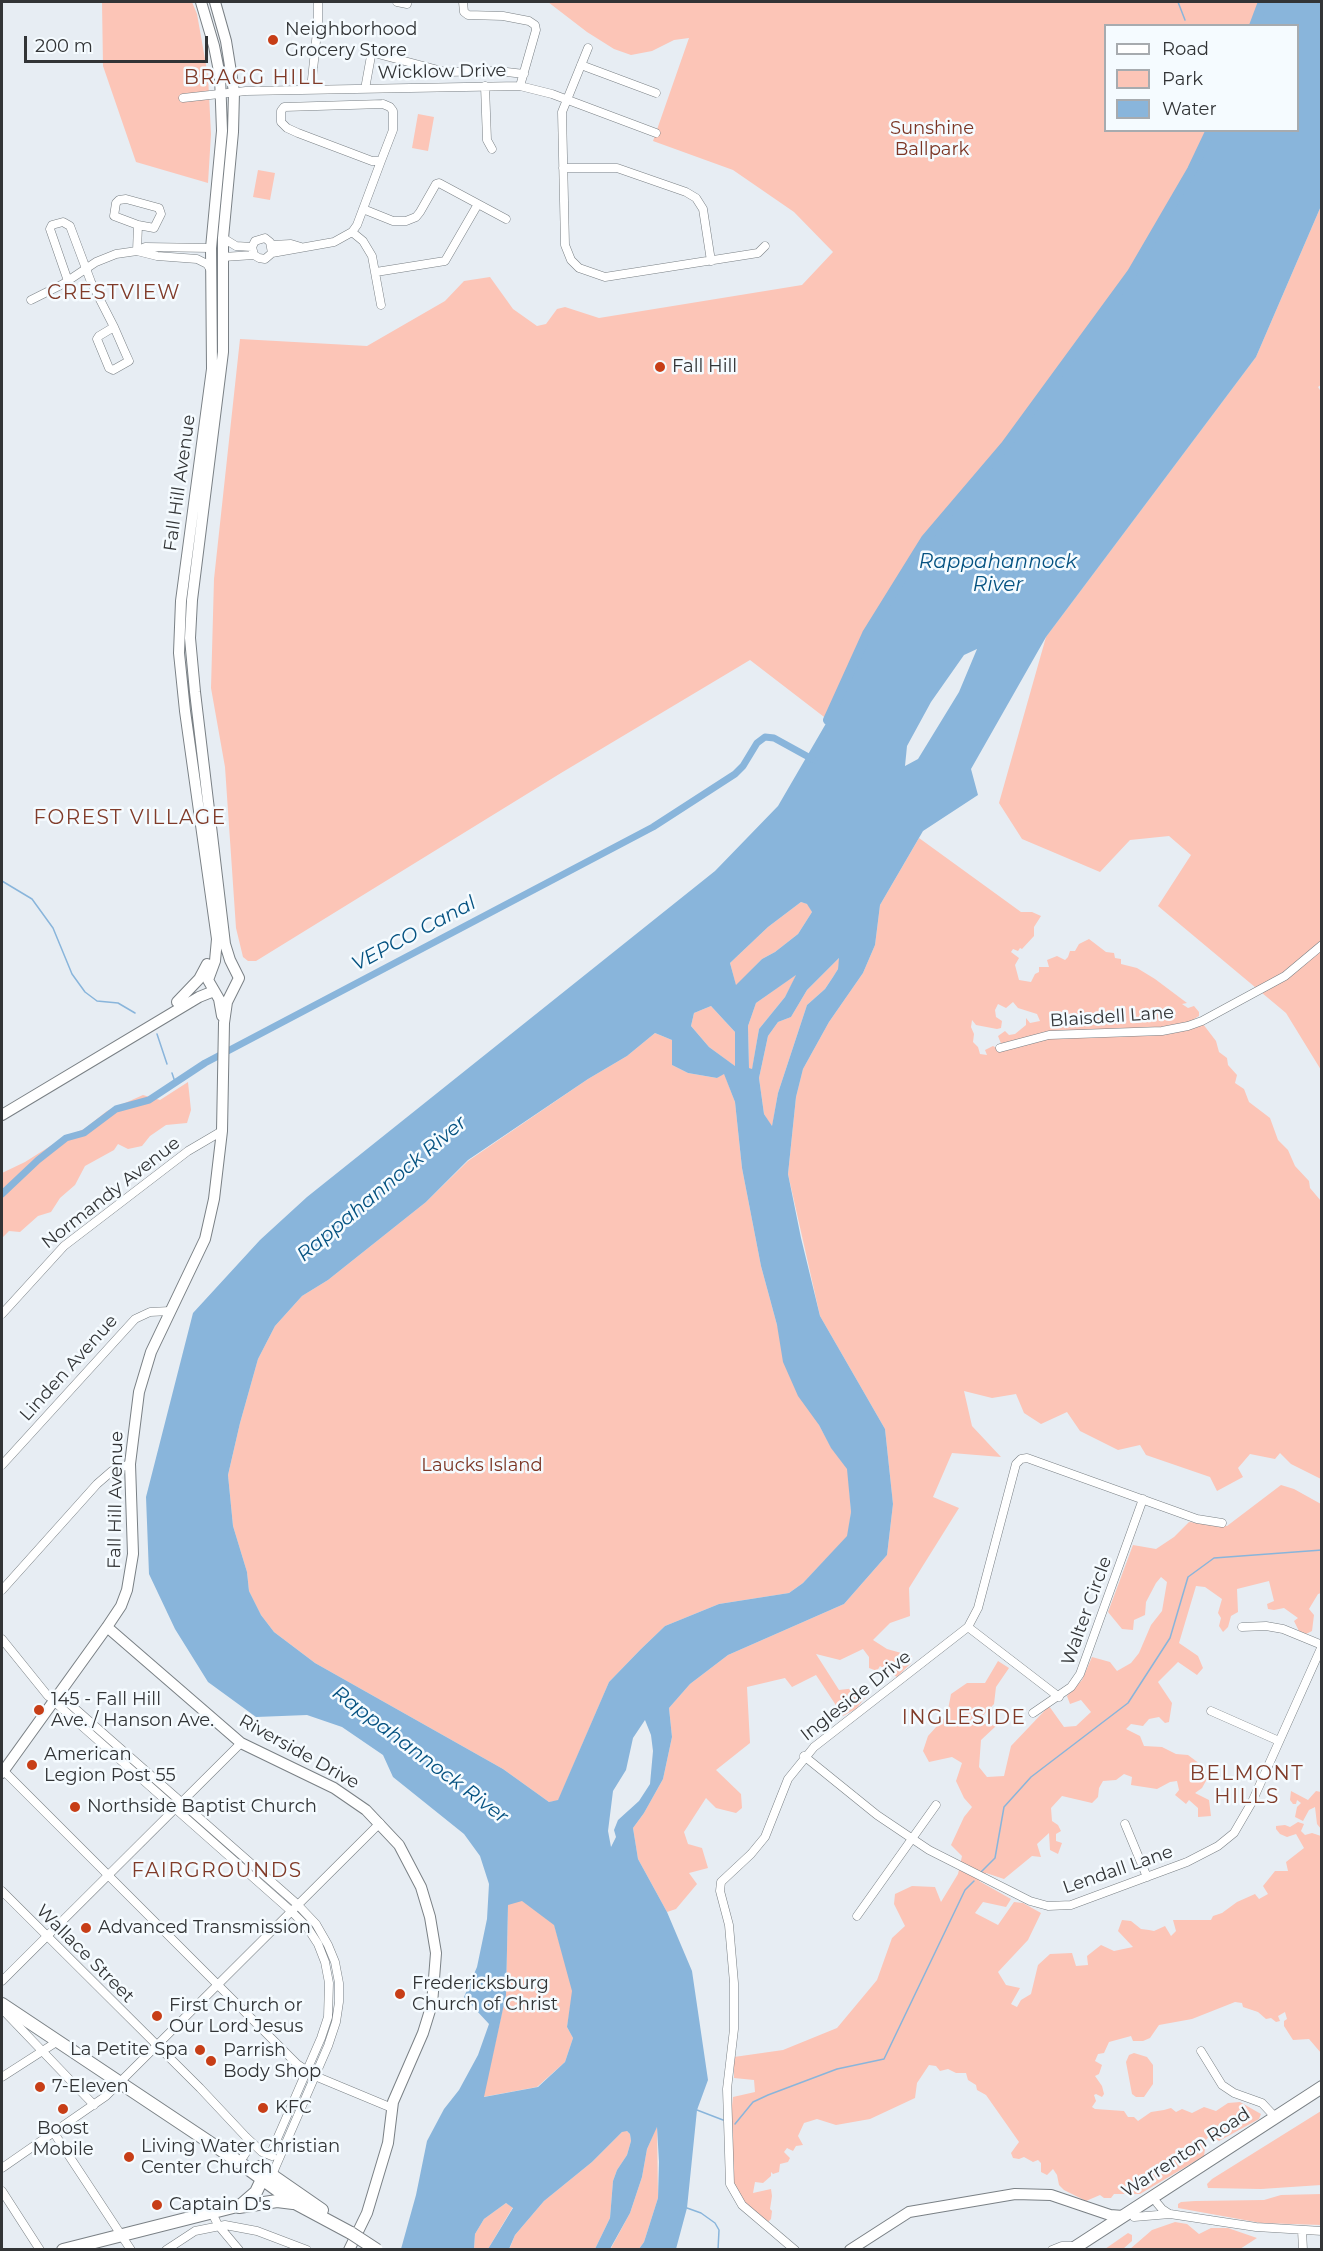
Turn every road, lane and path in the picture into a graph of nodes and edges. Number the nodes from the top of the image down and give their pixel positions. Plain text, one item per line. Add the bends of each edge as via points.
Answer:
1 (201, 2) edge
2 (216, 2) edge
3 (318, 2) edge
4 (397, 2) edge
5 (463, 2) edge
6 (407, 4) dead end
7 (588, 48) dead end
8 (581, 65) junction
9 (524, 74) junction
10 (485, 86) junction
11 (520, 86) junction
12 (311, 89) junction
13 (365, 89) junction
14 (234, 92) junction
15 (656, 93) dead end
16 (221, 94) junction
17 (183, 98) dead end
18 (566, 99) junction
19 (656, 133) dead end
20 (492, 149) dead end
21 (381, 161) junction
22 (563, 168) junction
23 (478, 204) junction
24 (363, 209) junction
25 (506, 219) dead end
26 (138, 225) junction
27 (352, 232) junction
28 (224, 238) junction
29 (765, 246) dead end
30 (211, 248) junction
31 (272, 249) junction
32 (137, 250) junction
33 (253, 251) junction
34 (223, 257) junction
35 (711, 261) junction
36 (86, 269) junction
37 (211, 271) junction
38 (376, 272) junction
39 (68, 281) junction
40 (31, 300) dead end
41 (381, 305) dead end
42 (114, 327) junction
43 (208, 886) junction
44 (1322, 945) edge
45 (233, 967) junction
46 (210, 973) junction
47 (234, 990) junction
48 (215, 992) junction
49 (177, 1002) junction
50 (224, 1026) junction
51 (1000, 1048) dead end
52 (2, 1108) edge
53 (2, 1115) edge
54 (222, 1131) junction
55 (170, 1311) junction
56 (2, 1314) edge
57 (130, 1464) junction
58 (2, 1465) edge
59 (1143, 1499) junction
60 (1222, 1523) dead end
61 (2, 1590) edge
62 (107, 1627) junction
63 (968, 1627) junction
64 (1242, 1627) dead end
65 (2, 1639) edge
66 (1322, 1645) edge
67 (1059, 1697) junction
68 (55, 1700) junction
69 (1211, 1712) dead end
70 (1033, 1713) dead end
71 (1279, 1741) junction
72 (241, 1743) junction
73 (804, 1756) junction
74 (2, 1771) edge
75 (181, 1801) junction
76 (936, 1805) dead end
77 (174, 1808) junction
78 (380, 1823) junction
79 (1125, 1824) dead end
80 (912, 1840) junction
81 (108, 1874) junction
82 (1147, 1877) junction
83 (2, 1891) edge
84 (294, 1907) junction
85 (857, 1916) dead end
86 (46, 1936) junction
87 (2, 1981) edge
88 (218, 1985) junction
89 (2, 2004) edge
90 (2, 2009) edge
91 (58, 2041) junction
92 (156, 2045) junction
93 (42, 2051) junction
94 (1201, 2051) dead end
95 (306, 2072) junction
96 (315, 2076) junction
97 (2, 2077) edge
98 (121, 2082) junction
99 (1322, 2087) edge
100 (1322, 2097) edge
101 (94, 2105) junction
102 (392, 2108) junction
103 (1275, 2117) junction
104 (194, 2132) junction
105 (54, 2133) junction
106 (252, 2143) junction
107 (270, 2155) junction
108 (243, 2157) junction
109 (280, 2157) junction
110 (2, 2168) edge
111 (267, 2175) junction
112 (2, 2191) edge
113 (296, 2203) junction
114 (1157, 2203) junction
115 (232, 2208) junction
116 (1094, 2211) junction
117 (212, 2213) junction
118 (1170, 2214) junction
119 (1129, 2216) junction
120 (181, 2220) junction
121 (218, 2225) junction
122 (1105, 2227) junction
123 (1302, 2230) junction
124 (1322, 2231) edge
125 (121, 2235) junction
126 (183, 2238) junction
127 (351, 2242) edge
128 (1078, 2248) edge
129 (40, 2250) edge
130 (63, 2250) edge
131 (131, 2250) edge
132 (166, 2250) edge
133 (239, 2250) edge
134 (307, 2250) edge
135 (377, 2250) edge
136 (795, 2250) edge
137 (850, 2250) edge
138 (1052, 2250) edge
139 (1303, 2250) edge

1 - 16 main road, Fall Hill Avenue via 214,46
2 - 14 main road, Fall Hill Avenue
3 - 12 street
4 - 6 street
5 - 9 street via 468,15 503,16 535,25
7 - 8 street
8 - 15 street
8 - 18 street
9 - 11 street
9 - 13 street via 498,70 446,72 374,53
10 - 11 street, Wicklow Drive
10 - 13 street, Wicklow Drive
10 - 20 street
11 - 18 street, Wicklow Drive
12 - 13 street, Wicklow Drive
12 - 14 street, Wicklow Drive
14 - 16 street, Wicklow Drive
14 - 28 main road, Fall Hill Avenue
16 - 17 street
16 - 30 main road, Fall Hill Avenue via 221,149
18 - 19 street, Wicklow Drive
18 - 22 street via 562,114
21 - 21 street via 392,135 390,107 284,107 281,111 281,122 287,128
21 - 24 street
22 - 35 street via 617,168 696,198 702,209
22 - 35 street via 565,245 579,268 605,277
23 - 24 street via 439,183 416,217 406,221 393,221
23 - 25 street
23 - 38 street via 446,261
24 - 27 street
26 - 26 street via 114,216 119,200 159,208 161,214 154,228
26 - 32 street
27 - 31 street via 334,242
27 - 38 street via 368,249
28 - 33 street
28 - 34 main road, Fall Hill Avenue
29 - 35 street via 758,253
30 - 32 street
30 - 34 main road
30 - 37 main road, Fall Hill Avenue
31 - 33 street via 265,259
31 - 33 street via 268,240 261,238 255,241
32 - 36 street via 105,257
32 - 37 street via 157,256 198,259
33 - 34 street
34 - 45 main road, Fall Hill Avenue via 223,352 190,638 225,944
36 - 39 street
36 - 39 street via 70,226 63,222 52,225 50,229
36 - 42 street
37 - 43 main road, Fall Hill Avenue via 212,369 179,630 180,671
38 - 41 street
39 - 40 street
42 - 42 street via 129,361 113,370 97,339
43 - 46 main road, Fall Hill Avenue via 217,939
43 - 49 main road via 210,952 199,979
44 - 51 street, Blaisdell Lane via 1285,976 1202,1021 1176,1029 1049,1035
45 - 46 main road via 220,964
45 - 47 main road, Fall Hill Avenue via 239,978
46 - 48 main road, Fall Hill Avenue via 209,984
46 - 49 main road via 197,990
47 - 48 main road via 225,994
47 - 50 main road, Fall Hill Avenue via 227,1002
48 - 50 main road, Fall Hill Avenue
48 - 53 main road via 199,997
49 - 52 main road
50 - 54 main road, Fall Hill Avenue
54 - 55 main road, Fall Hill Avenue via 207,1229
54 - 56 street, Normandy Avenue via 188,1151 64,1246
55 - 57 main road, Fall Hill Avenue via 144,1370
55 - 58 street, Linden Avenue via 150,1312 135,1319
57 - 61 street via 112,1470 97,1484
57 - 62 main road, Fall Hill Avenue via 133,1564 121,1606
59 - 60 street, Ingleside Drive via 1197,1519
59 - 63 street, Ingleside Drive via 1021,1459 1016,1464 978,1608
59 - 67 street, Walter Circle via 1080,1674
62 - 68 main road, Fall Hill Avenue
62 - 72 main road, Riverside Drive
63 - 67 street
63 - 73 street, Ingleside Drive
64 - 66 street via 1283,1629
65 - 68 street
66 - 71 street, Lendall Lane
67 - 70 street, Walter Circle
68 - 74 main road, Fall Hill Avenue
68 - 75 street via 63,1698
68 - 77 street
69 - 71 street
71 - 82 street, Lendall Lane via 1234,1833 1203,1854
72 - 75 street
72 - 78 main road, Riverside Drive via 334,1788
73 - 80 street, Lendall Lane
73 - 136 street, Ingleside Drive via 785,1786 765,1837 720,1887 729,1925 734,1983 734,2029 727,2089 730,2184 742,2205
74 - 81 street
75 - 77 street
75 - 84 street
76 - 80 street
77 - 81 street
77 - 84 street
78 - 84 street
78 - 102 main road, Riverside Drive via 415,1871 429,1910 436,1953 427,2020
79 - 82 street
80 - 82 street, Lendall Lane via 1013,1894 1048,1906 1082,1903
80 - 85 street
81 - 86 street
81 - 88 street
83 - 86 street, Wallace Street
84 - 88 street
84 - 95 street via 318,1944 329,1983 326,2024
84 - 96 street via 316,1924 326,1940 339,1983 336,2022
86 - 87 street
86 - 92 street, Wallace Street
88 - 92 street
88 - 95 street
89 - 91 main road
90 - 93 street
91 - 93 street
91 - 98 main road
92 - 98 street
92 - 106 street, Wallace Street
93 - 97 street
93 - 101 street
94 - 103 street via 1221,2085 1262,2103
95 - 96 street
95 - 107 street
96 - 102 street
96 - 109 street
98 - 101 street
98 - 104 main road
99 - 103 main road, Warrenton Road
100 - 114 main road, Warrenton Road
101 - 105 street
102 - 127 main road, Riverside Drive via 388,2143 367,2212
103 - 119 main road, Warrenton Road
104 - 108 main road
104 - 111 main road
105 - 110 street
105 - 125 street
106 - 107 street, Wallace Street
106 - 108 street
107 - 109 street, Wallace Street
108 - 111 main road
109 - 111 street
111 - 113 main road
111 - 115 main road via 252,2196
111 - 127 main road via 327,2213
112 - 129 street
113 - 115 main road via 277,2201
113 - 127 main road
114 - 118 street
114 - 119 main road, Warrenton Road
115 - 117 main road
116 - 119 main road
116 - 122 main road
116 - 137 main road via 1051,2195 1015,2193 909,2212
117 - 120 main road
117 - 121 street
118 - 119 street
118 - 123 street
119 - 122 main road, Warrenton Road
119 - 128 main road, Warrenton Road
120 - 125 main road
120 - 126 street
121 - 126 street
121 - 133 street
121 - 134 street via 257,2231
122 - 128 main road, Warrenton Road
123 - 124 street
123 - 139 street
125 - 130 main road
125 - 131 street
126 - 132 street
127 - 135 main road, bridge
128 - 138 street via 1062,2246

